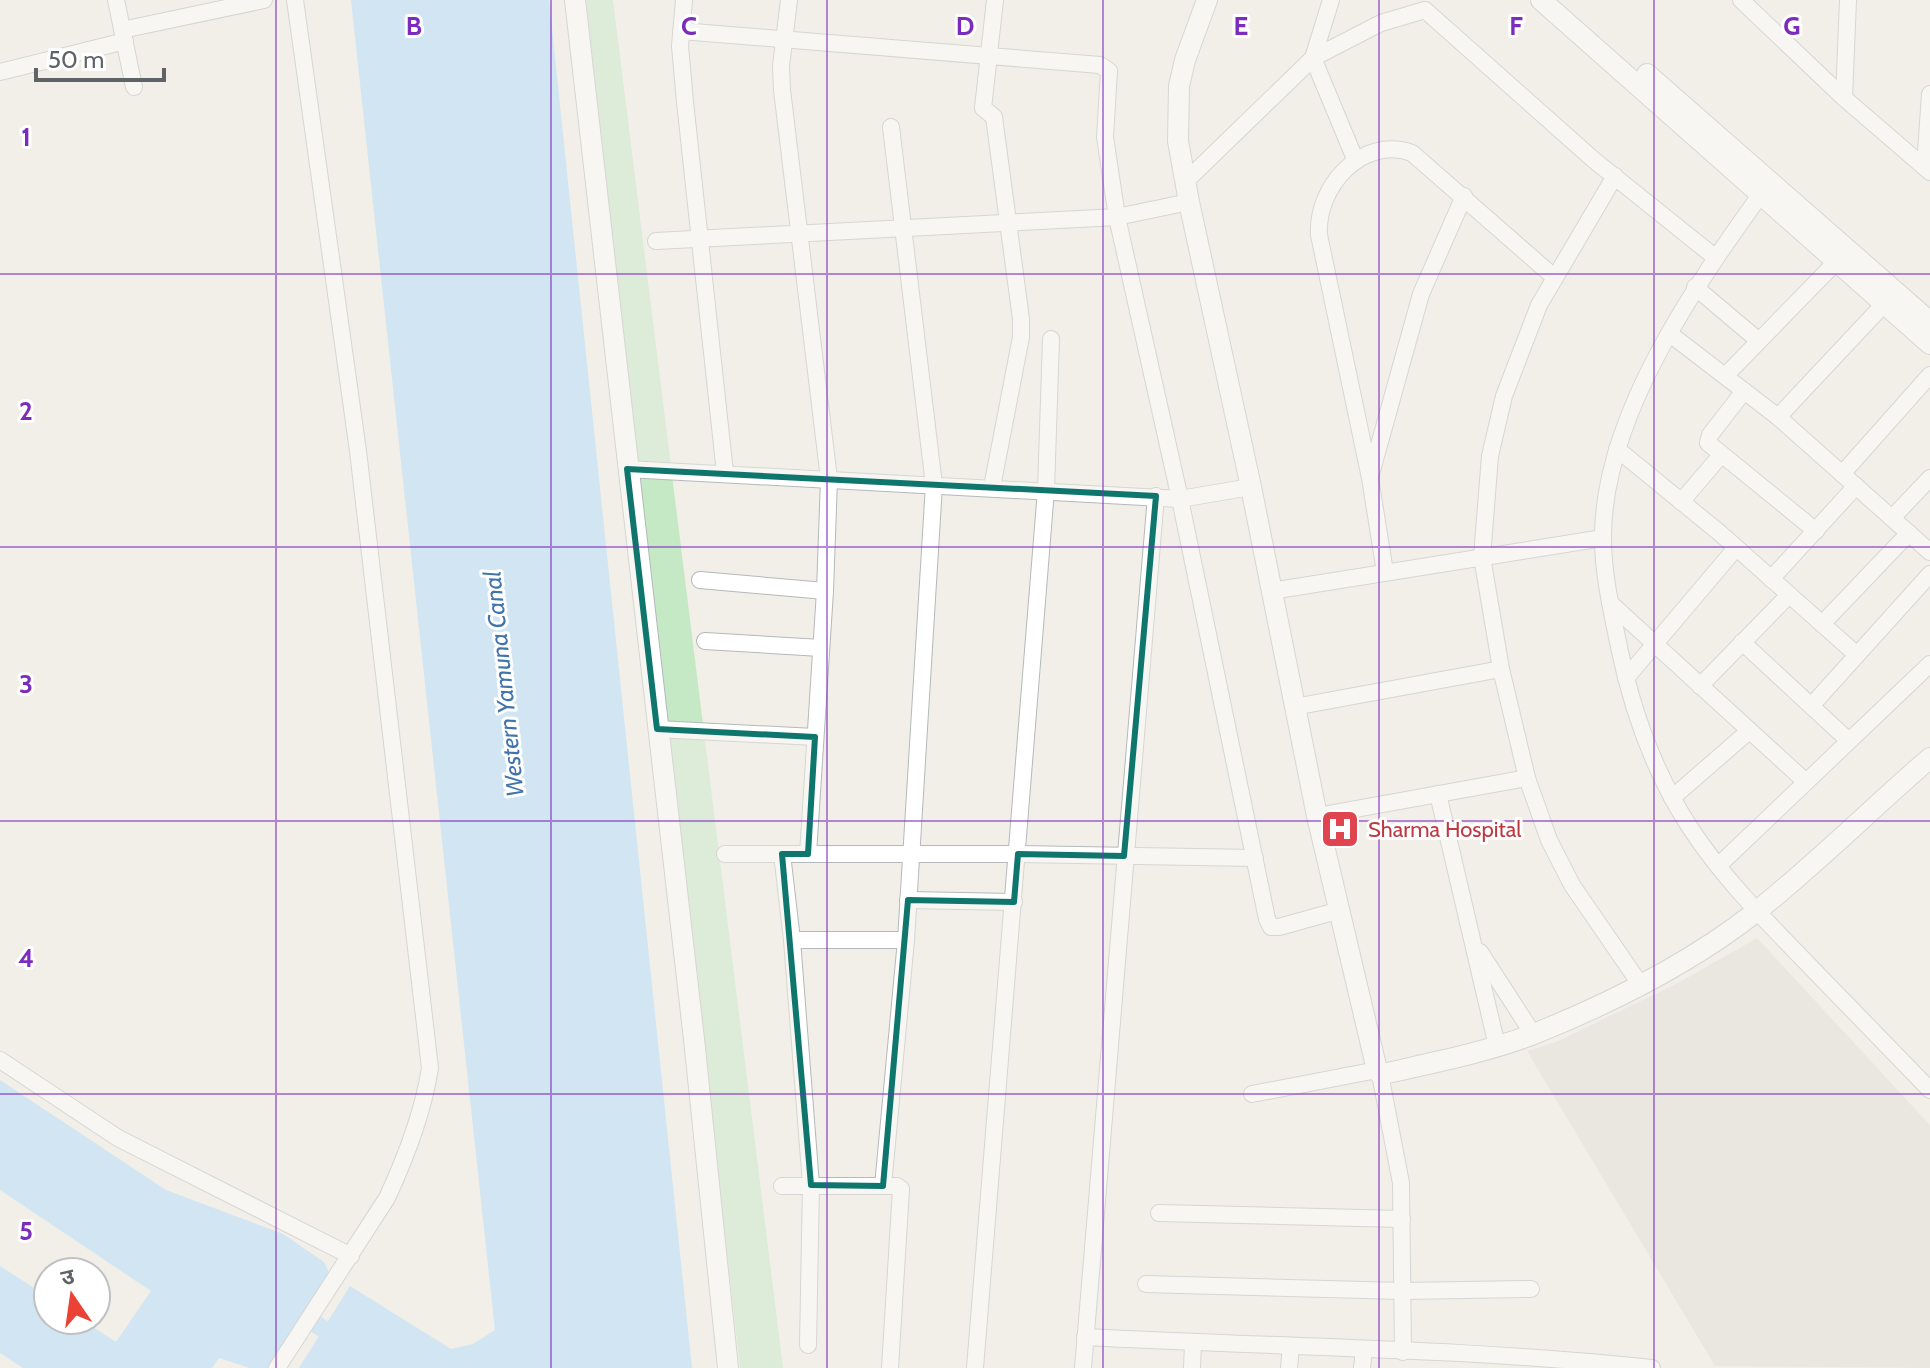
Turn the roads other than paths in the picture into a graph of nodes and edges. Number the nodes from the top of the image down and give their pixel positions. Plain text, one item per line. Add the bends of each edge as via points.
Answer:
1 (116, 0) edge
2 (264, 0) edge
3 (295, 0) edge
4 (575, 0) edge
5 (684, 0) edge
6 (789, 0) edge
7 (995, 0) edge
8 (1207, 0) edge
9 (1331, 0) edge
10 (1541, 0) edge
11 (1563, 0) edge
12 (1741, 0) edge
13 (1848, 0) edge
14 (1418, 5) edge
15 (681, 31) junction
16 (124, 36) junction
17 (784, 37) junction
18 (989, 57) junction
19 (1313, 58) junction
20 (0, 72) edge
21 (134, 87) dead end
22 (1930, 94) edge
23 (1844, 98) junction
24 (891, 127) dead end
25 (1355, 159) junction
26 (1928, 169) edge
27 (1615, 176) junction
28 (1186, 181) junction
29 (1766, 188) junction
30 (1464, 196) junction
31 (1189, 202) junction
32 (1117, 217) junction
33 (1010, 224) junction
34 (903, 228) junction
35 (799, 234) junction
36 (698, 238) junction
37 (656, 241) dead end
38 (1716, 258) junction
39 (1837, 261) junction
40 (1554, 277) junction
41 (1695, 287) junction
42 (1885, 303) junction
43 (1930, 322) edge
44 (1670, 334) junction
45 (1051, 339) dead end
46 (1759, 341) junction
47 (1930, 344) edge
48 (1930, 375) edge
49 (1725, 376) junction
50 (1744, 391) junction
51 (1778, 417) junction
52 (1617, 449) junction
53 (1721, 455) junction
54 (627, 469) junction
55 (725, 473) junction
56 (1842, 474) junction
57 (1370, 478) junction
58 (1930, 478) edge
59 (829, 479) junction
60 (934, 485) junction
61 (1856, 486) junction
62 (992, 487) junction
63 (1251, 487) junction
64 (1046, 490) junction
65 (1156, 496) junction
66 (1180, 499) junction
67 (1681, 502) junction
68 (1892, 518) junction
69 (1816, 531) junction
70 (1909, 533) junction
71 (1603, 538) junction
72 (1736, 548) junction
73 (1930, 552) edge
74 (1482, 557) junction
75 (1385, 572) junction
76 (1930, 574) edge
77 (1771, 579) junction
78 (700, 580) dead end
79 (825, 591) junction
80 (1271, 591) junction
81 (1789, 595) junction
82 (1610, 603) junction
83 (1822, 624) junction
84 (705, 641) dead end
85 (1742, 642) junction
86 (1655, 644) junction
87 (821, 648) junction
88 (1857, 655) junction
89 (1930, 664) edge
90 (1501, 669) junction
91 (1626, 678) junction
92 (1700, 686) junction
93 (1812, 705) junction
94 (1294, 707) junction
95 (657, 729) junction
96 (1749, 731) junction
97 (815, 737) junction
98 (1849, 741) junction
99 (1930, 758) edge
100 (1527, 778) junction
101 (1806, 782) junction
102 (1438, 794) junction
103 (1672, 798) junction
104 (1317, 816) junction
105 (725, 854) dead end
106 (782, 854) junction
107 (808, 854) junction
108 (912, 854) junction
109 (1018, 854) junction
110 (1124, 856) junction
111 (1255, 858) junction
112 (1718, 866) junction
113 (908, 900) junction
114 (1014, 902) junction
115 (1340, 910) junction
116 (1757, 911) junction
117 (792, 940) junction
118 (906, 940) junction
119 (1472, 940) junction
120 (1640, 984) junction
121 (1533, 1034) junction
122 (1497, 1046) junction
123 (0, 1060) edge
124 (1378, 1072) junction
125 (1930, 1090) edge
126 (1252, 1094) dead end
127 (811, 1185) junction
128 (782, 1186) dead end
129 (883, 1186) junction
130 (1159, 1213) dead end
131 (1402, 1219) junction
132 (351, 1256) junction
133 (1146, 1284) dead end
134 (1531, 1289) dead end
135 (1402, 1291) junction
136 (1085, 1337) junction
137 (1193, 1343) junction
138 (808, 1345) dead end
139 (1291, 1346) junction
140 (1364, 1350) junction
141 (1403, 1352) junction
142 (1436, 1360) edge
143 (1521, 1362) edge
144 (1606, 1366) edge
145 (277, 1368) edge
146 (728, 1368) edge
147 (890, 1368) edge
148 (975, 1368) edge
149 (1083, 1368) edge
150 (1192, 1368) edge
151 (1289, 1368) edge
152 (1362, 1368) edge
153 (1652, 1368) edge

1 - 16 street
2 - 16 street
3 - 132 street via 358,451 430,1068 400,1168
4 - 54 street
5 - 15 street
6 - 17 street
7 - 18 street
8 - 28 street via 1179,86 1178,141
9 - 19 street
10 - 29 street
11 - 29 street
12 - 23 street
13 - 23 street
14 - 19 street
14 - 27 street
15 - 17 street
15 - 36 street
16 - 20 street
16 - 21 street
17 - 18 street
17 - 35 street via 782,90
18 - 32 street via 1100,65 1109,71 1105,137
18 - 33 street via 983,108 994,117
19 - 25 street
19 - 28 street
22 - 26 street
23 - 26 street
24 - 34 street
25 - 30 street via 1400,148
25 - 57 street via 1325,197 1318,222
27 - 38 street
27 - 40 street
28 - 31 street
29 - 38 street
29 - 39 street
29 - 43 street
30 - 40 street
30 - 57 street via 1421,294
31 - 32 street
31 - 63 street
32 - 33 street
32 - 66 street
33 - 34 street
33 - 62 street via 1021,337
34 - 35 street
34 - 60 street
35 - 36 street
35 - 59 street
36 - 37 street
36 - 55 street
38 - 41 street
39 - 42 street
39 - 46 street
40 - 74 street via 1504,396 1490,456
41 - 44 street
41 - 46 street
42 - 47 street
42 - 51 street
44 - 49 street
44 - 52 street via 1630,410
45 - 64 street
46 - 49 street
48 - 56 street
49 - 50 street
50 - 51 street
50 - 53 street via 1707,439
51 - 56 street
52 - 67 street
52 - 71 street
53 - 67 street
53 - 69 street
54 - 55 street
54 - 95 street
55 - 59 street
56 - 61 street
57 - 75 street
58 - 68 street
59 - 60 street
59 - 79 street
60 - 62 street
60 - 108 street
61 - 68 street
61 - 69 street
62 - 64 street
63 - 66 street
63 - 80 street
64 - 65 street
64 - 109 street
65 - 66 street
65 - 110 street
66 - 111 street
67 - 72 street
68 - 70 street
69 - 77 street
70 - 73 street
70 - 83 street
71 - 74 street
71 - 82 street
72 - 77 street
72 - 86 street
74 - 75 street
74 - 90 street
75 - 80 street
76 - 88 street
77 - 81 street
78 - 79 street
79 - 87 street
80 - 94 street
81 - 83 street
81 - 85 street
82 - 86 street
82 - 91 street
83 - 88 street
84 - 87 street
85 - 92 street
85 - 93 street
86 - 91 street
86 - 92 street
87 - 97 street
88 - 93 street
89 - 98 street
90 - 94 street
90 - 100 street
91 - 103 street via 1647,745
92 - 96 street
93 - 98 street
94 - 104 street
95 - 97 street
95 - 146 street
96 - 101 street
96 - 103 street
97 - 107 street
98 - 101 street
99 - 116 street
100 - 102 street
100 - 120 street via 1572,885
101 - 112 street
102 - 104 street
102 - 119 street
103 - 112 street
104 - 115 street
105 - 106 street
106 - 107 street
106 - 117 street
107 - 108 street
108 - 109 street
108 - 113 street
109 - 110 street
109 - 114 street
110 - 111 street
110 - 136 street
111 - 115 street via 1271,927
112 - 116 street
113 - 114 street
113 - 118 street
114 - 148 street
115 - 124 street
116 - 120 street
116 - 125 street
117 - 118 street
117 - 127 street
118 - 129 street
119 - 121 street
119 - 122 street
120 - 121 street
121 - 122 street
122 - 124 street
123 - 132 street via 118,1138
124 - 126 street
124 - 131 street via 1401,1183
127 - 128 street
127 - 129 street
127 - 138 street
129 - 147 street via 897,1186 902,1194
130 - 131 street
131 - 135 street
132 - 145 street
133 - 135 street
134 - 135 street
135 - 141 street
136 - 137 street
136 - 149 street
137 - 139 street
137 - 150 street
139 - 140 street
139 - 151 street
140 - 141 street
140 - 152 street
141 - 142 street
142 - 143 street
143 - 144 street
144 - 153 street

